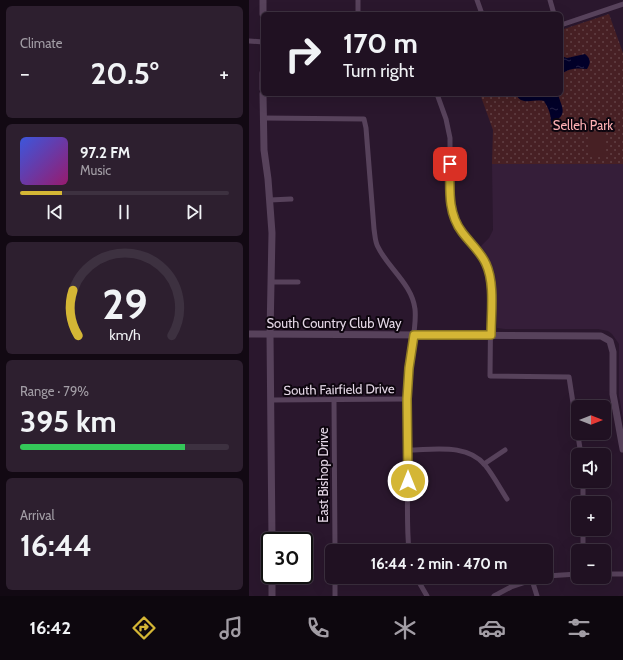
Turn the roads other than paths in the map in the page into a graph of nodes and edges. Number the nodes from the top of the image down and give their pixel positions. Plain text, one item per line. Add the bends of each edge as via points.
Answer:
1 (263, 0) edge
2 (358, 0) edge
3 (477, 0) edge
4 (550, 0) edge
5 (623, 4) edge
6 (263, 12) edge
7 (358, 12) edge
8 (481, 12) edge
9 (553, 12) edge
10 (563, 24) edge
11 (249, 41) edge
12 (261, 42) edge
13 (263, 96) edge
14 (438, 96) edge
15 (263, 118) junction
16 (291, 199) dead end
17 (270, 200) junction
18 (271, 282) junction
19 (298, 282) dead end
20 (249, 334) edge
21 (270, 334) junction
22 (414, 335) junction
23 (491, 335) junction
24 (407, 399) junction
25 (272, 400) junction
26 (333, 400) junction
27 (580, 448) edge
28 (623, 449) edge
29 (408, 450) junction
30 (505, 450) dead end
31 (484, 464) junction
32 (507, 499) dead end
33 (272, 532) edge
34 (335, 544) edge
35 (409, 544) edge
36 (571, 574) edge
37 (611, 574) edge
38 (623, 574) edge
39 (553, 576) edge
40 (272, 584) edge
41 (335, 584) edge
42 (420, 584) edge
43 (520, 584) edge
44 (534, 584) edge
45 (272, 596) edge
46 (335, 596) edge
47 (427, 596) edge
48 (494, 596) edge
49 (537, 596) edge

1 - 6 street
2 - 7 street
3 - 8 street
4 - 9 street
5 - 10 street
11 - 12 street
13 - 15 street
14 - 23 street via 450,138 450,203 453,218 487,265 491,282
15 - 17 street
15 - 22 street via 364,120 377,245 409,290 415,310
16 - 17 street
17 - 18 street
18 - 19 street
18 - 21 street
20 - 21 street, South Country Club Way
21 - 22 street, South Country Club Way
21 - 25 street
22 - 23 street, South Country Club Way
22 - 24 street
23 - 27 street via 490,376 569,377
23 - 28 street, South Country Club Way via 601,336 609,341 613,352 613,394
24 - 26 street, South Fairfield Drive
24 - 29 street
25 - 26 street, South Fairfield Drive
25 - 33 street
26 - 34 street, East Bishop Drive
29 - 31 street via 454,449 471,453
29 - 35 street
30 - 31 street
31 - 32 street
36 - 39 street
37 - 38 street
40 - 45 street
41 - 46 street
42 - 47 street
43 - 48 street
44 - 49 street

